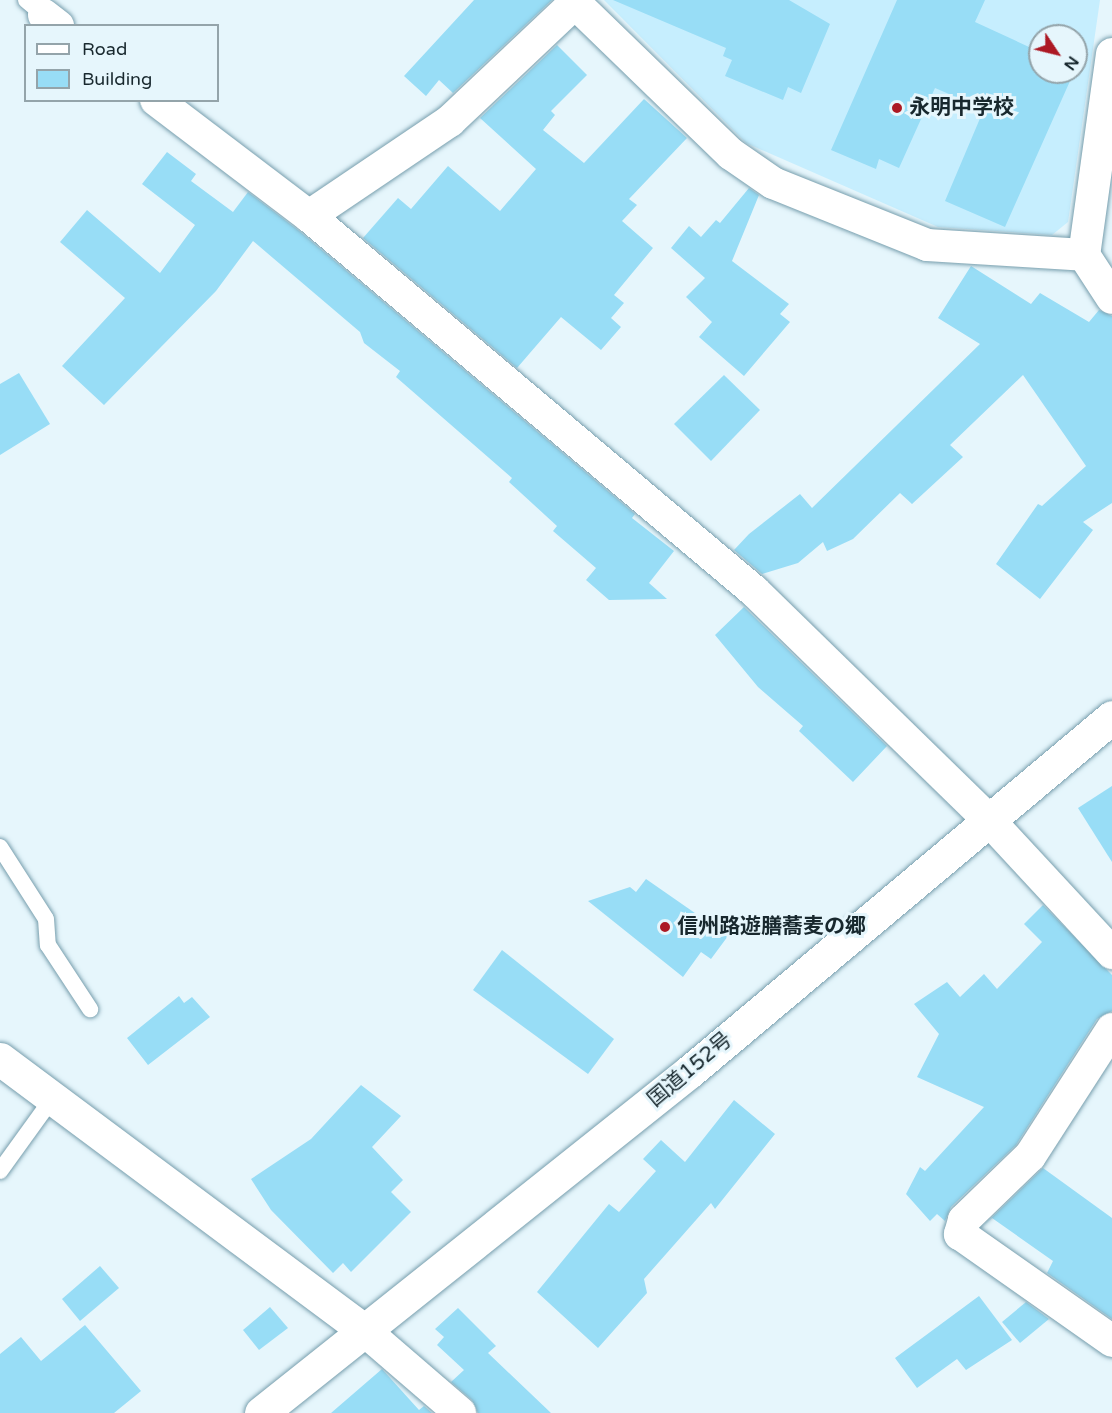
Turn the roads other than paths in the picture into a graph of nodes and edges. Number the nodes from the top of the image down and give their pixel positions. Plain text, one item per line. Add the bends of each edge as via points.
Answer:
1 (576, 1) edge
2 (1112, 54) edge
3 (159, 102) edge
4 (309, 216) junction
5 (1084, 255) junction
6 (1112, 298) edge
7 (1112, 717) edge
8 (988, 819) junction
9 (0, 847) edge
10 (1112, 953) edge
11 (90, 1009) dead end
12 (1112, 1029) edge
13 (0, 1059) edge
14 (52, 1099) junction
15 (0, 1170) edge
16 (364, 1330) junction
17 (1112, 1341) edge
18 (261, 1413) edge
19 (460, 1413) edge

1 - 4 street via 450,121
1 - 5 street via 731,154 773,183 927,245
2 - 5 street
3 - 4 street
4 - 8 street via 754,591
5 - 6 street
7 - 8 main road, 国道152号
8 - 10 street
8 - 16 main road, 国道152号 via 689,1072
9 - 11 lane via 46,919 48,945
12 - 17 street via 1030,1156 964,1220 960,1234
13 - 14 main road
14 - 15 lane
14 - 16 main road
16 - 18 main road, 国道152号
16 - 19 street

